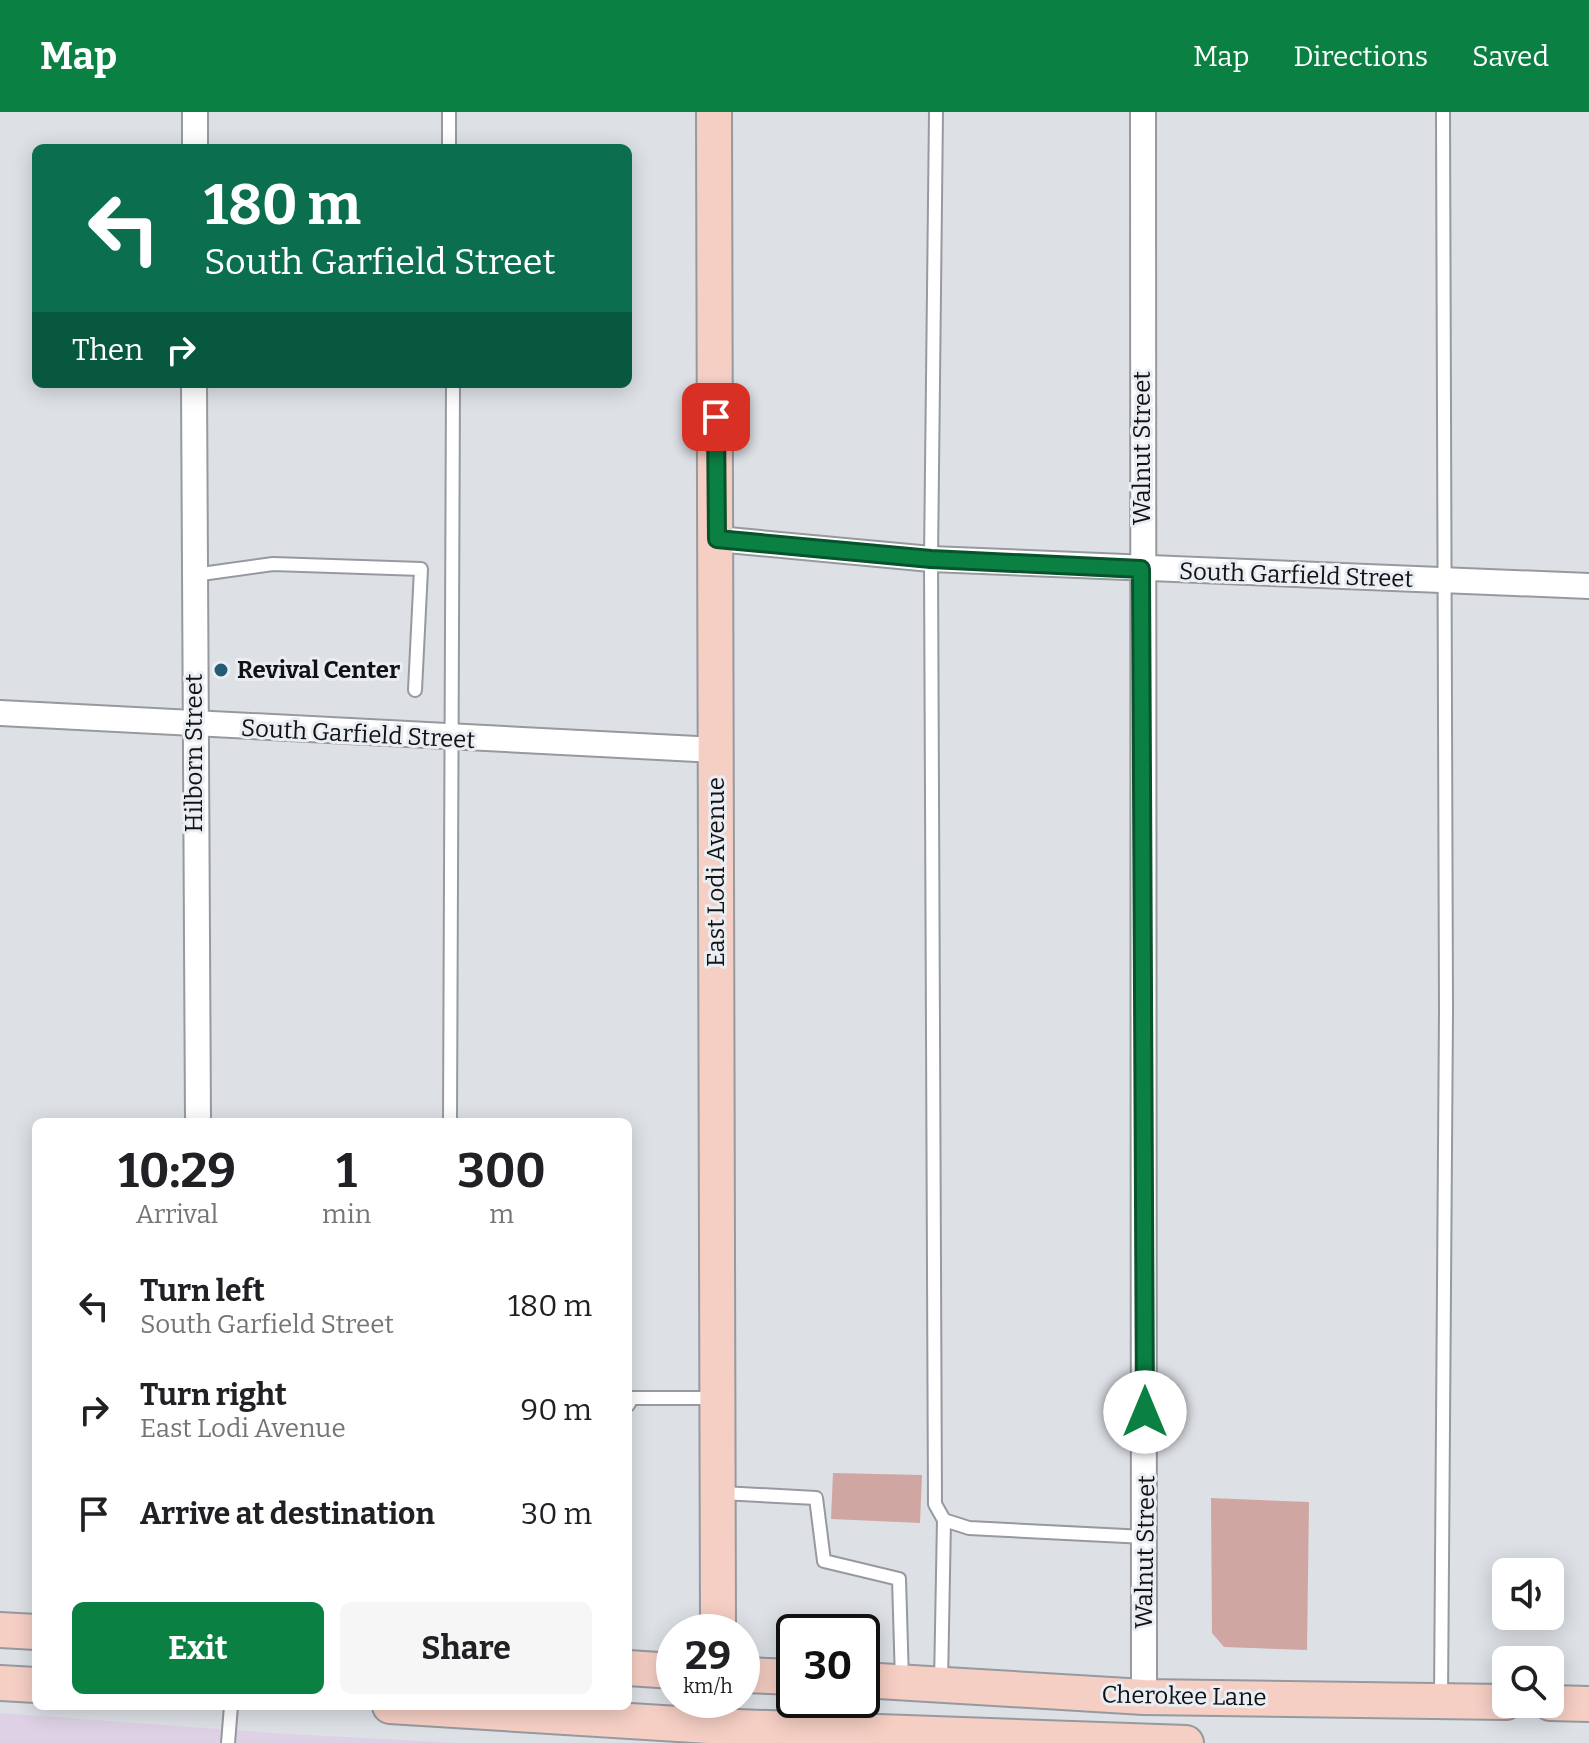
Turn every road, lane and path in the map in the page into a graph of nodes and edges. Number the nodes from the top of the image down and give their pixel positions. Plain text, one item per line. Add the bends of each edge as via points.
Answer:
1 (195, 112) edge
2 (449, 112) edge
3 (714, 112) edge
4 (936, 112) edge
5 (1143, 112) edge
6 (1443, 112) edge
7 (195, 144) edge
8 (449, 144) edge
9 (194, 388) edge
10 (453, 388) edge
11 (717, 539) junction
12 (931, 559) junction
13 (1141, 569) junction
14 (194, 575) junction
15 (1443, 580) junction
16 (1589, 586) edge
17 (415, 690) dead end
18 (0, 713) edge
19 (194, 725) junction
20 (454, 739) junction
21 (716, 750) junction
22 (198, 1118) edge
23 (450, 1118) edge
24 (632, 1398) edge
25 (717, 1398) junction
26 (718, 1492) junction
27 (944, 1520) junction
28 (1146, 1537) junction
29 (718, 1614) edge
30 (0, 1630) edge
31 (32, 1632) edge
32 (632, 1668) edge
33 (656, 1670) edge
34 (880, 1680) edge
35 (902, 1681) junction
36 (0, 1683) edge
37 (941, 1683) junction
38 (32, 1685) edge
39 (1144, 1697) junction
40 (1441, 1700) junction
41 (1492, 1702) edge
42 (1564, 1703) edge
43 (1589, 1704) edge
44 (231, 1710) edge
45 (465, 1710) edge
46 (710, 1723) edge
47 (823, 1737) edge
48 (887, 1738) edge
49 (987, 1740) edge
50 (1153, 1742) edge
51 (228, 1743) edge
52 (1186, 1743) edge

1 - 7 street
2 - 8 lane
3 - 11 main road, East Lodi Avenue
4 - 12 lane
5 - 13 street, Walnut Street
6 - 15 lane
9 - 14 street, Hilborn Street
10 - 20 lane
11 - 12 street, South Garfield Street
11 - 21 main road, East Lodi Avenue
12 - 13 street, South Garfield Street
12 - 27 lane via 935,1504
13 - 15 street, South Garfield Street
13 - 28 street, Walnut Street
14 - 17 lane via 273,564 421,569
14 - 19 street, Hilborn Street
15 - 16 street, South Garfield Street
15 - 40 lane
18 - 19 street, South Garfield Street
19 - 20 street, South Garfield Street
19 - 22 street, Hilborn Street
20 - 21 street, South Garfield Street
20 - 23 lane
21 - 25 main road, East Lodi Avenue
24 - 25 lane
25 - 26 main road, East Lodi Avenue
26 - 29 main road, East Lodi Avenue
26 - 35 lane via 816,1498 824,1561 899,1579
27 - 28 lane via 969,1528
27 - 37 lane
28 - 39 street, Walnut Street
30 - 31 main road
32 - 33 main road
34 - 35 main road, Cherokee Lane
35 - 37 main road, Cherokee Lane
36 - 38 main road
37 - 39 main road, Cherokee Lane
39 - 40 main road, Cherokee Lane
40 - 41 main road, Cherokee Lane
42 - 43 main road
44 - 51 lane
45 - 46 main road, Cherokee Lane
46 - 47 main road, Cherokee Lane
47 - 48 main road, Cherokee Lane
48 - 49 main road, Cherokee Lane
49 - 50 main road, Cherokee Lane
50 - 52 main road, Cherokee Lane

